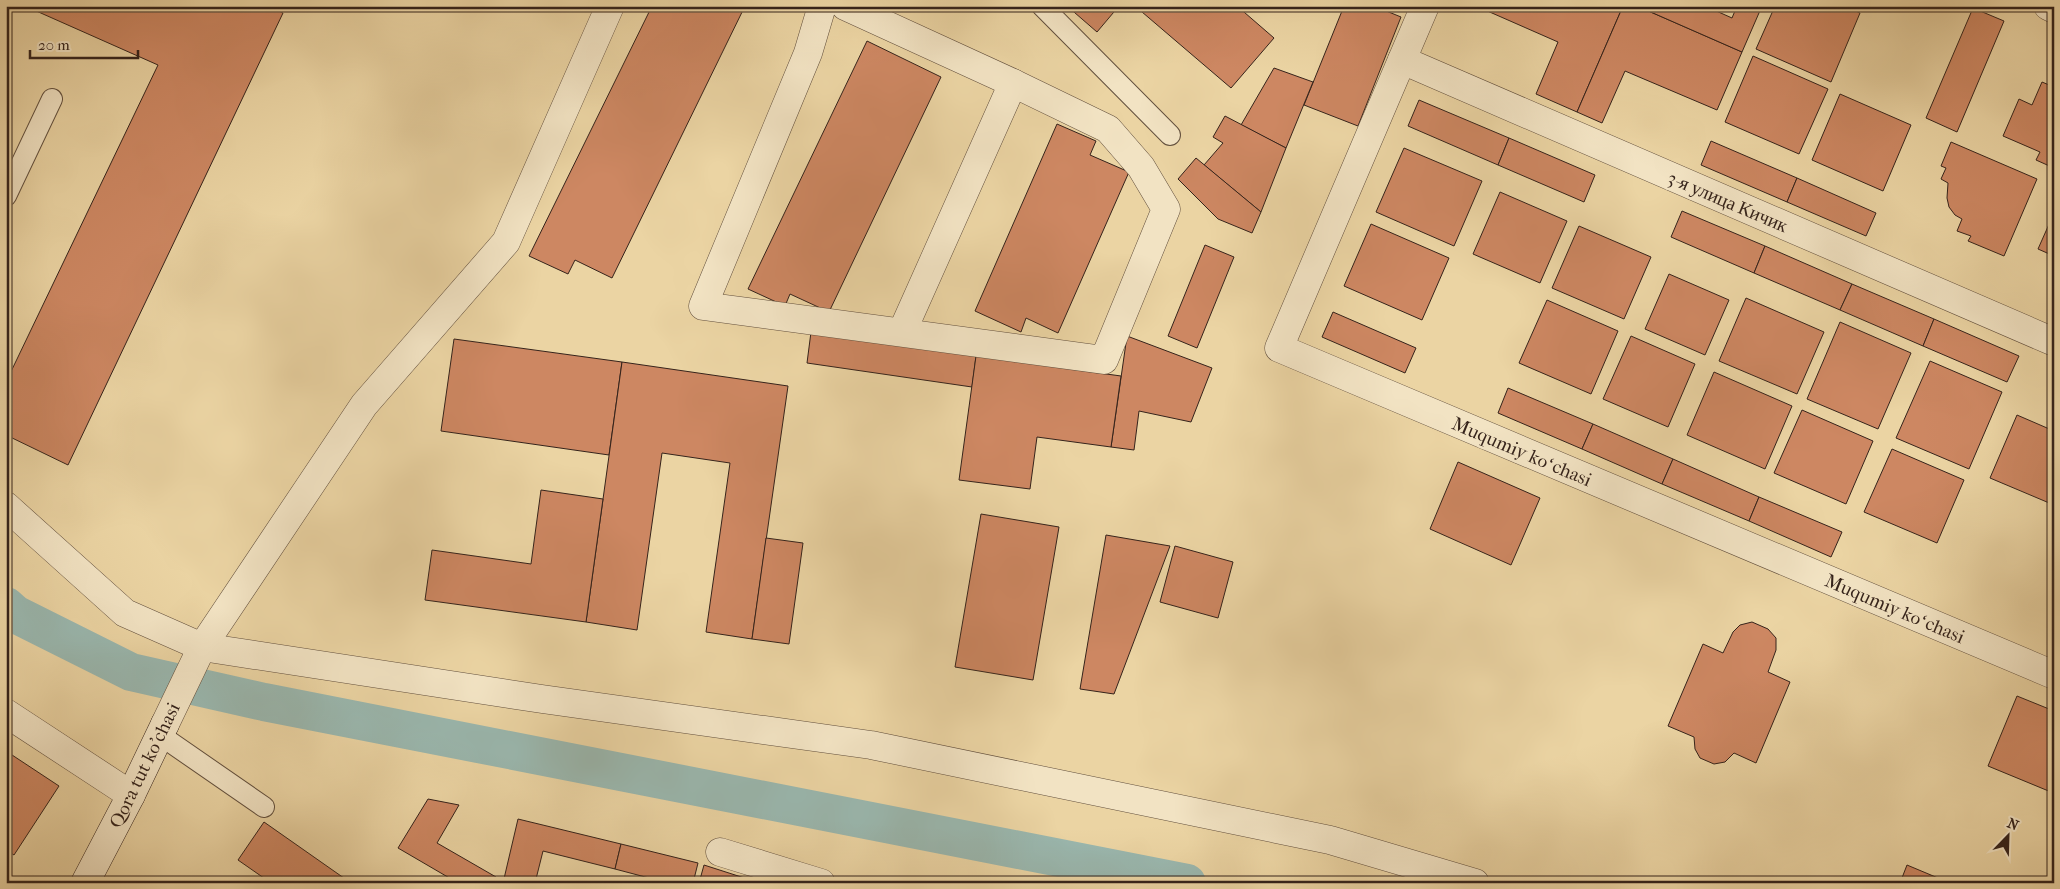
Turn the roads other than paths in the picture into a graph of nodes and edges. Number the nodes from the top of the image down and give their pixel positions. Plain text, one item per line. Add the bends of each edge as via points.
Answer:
1 (610, 6) edge
2 (822, 6) edge
3 (845, 6) edge
4 (1042, 6) edge
5 (1425, 6) edge
6 (2048, 6) edge
7 (2054, 9) edge
8 (1402, 60) junction
9 (1013, 83) junction
10 (52, 99) dead end
11 (1170, 135) dead end
12 (6, 196) edge
13 (902, 332) junction
14 (2054, 342) edge
15 (6, 506) edge
16 (201, 648) junction
17 (2054, 675) edge
18 (6, 713) edge
19 (162, 730) junction
20 (131, 796) junction
21 (264, 808) dead end
22 (720, 852) dead end
23 (85, 883) edge
24 (821, 883) edge
25 (1474, 883) edge

1 - 16 street, Qora tut ko'chasi via 506,242 364,405
2 - 13 street via 808,53 703,306
3 - 9 street
4 - 11 lane
5 - 8 street
6 - 7 street
8 - 14 street, 3-я улица Кичик
8 - 17 street, Muqumiy koʻchasi via 1279,348
9 - 13 street
9 - 13 street via 1108,129 1141,166 1166,209 1104,360
10 - 12 lane
15 - 16 street via 124,613
16 - 19 street, Qora tut ko'chasi
16 - 25 street via 871,744 1330,840
18 - 20 street
19 - 20 street, Qora tut ko'chasi
19 - 21 lane
20 - 23 street, Qora tut ko'chasi
22 - 24 street

